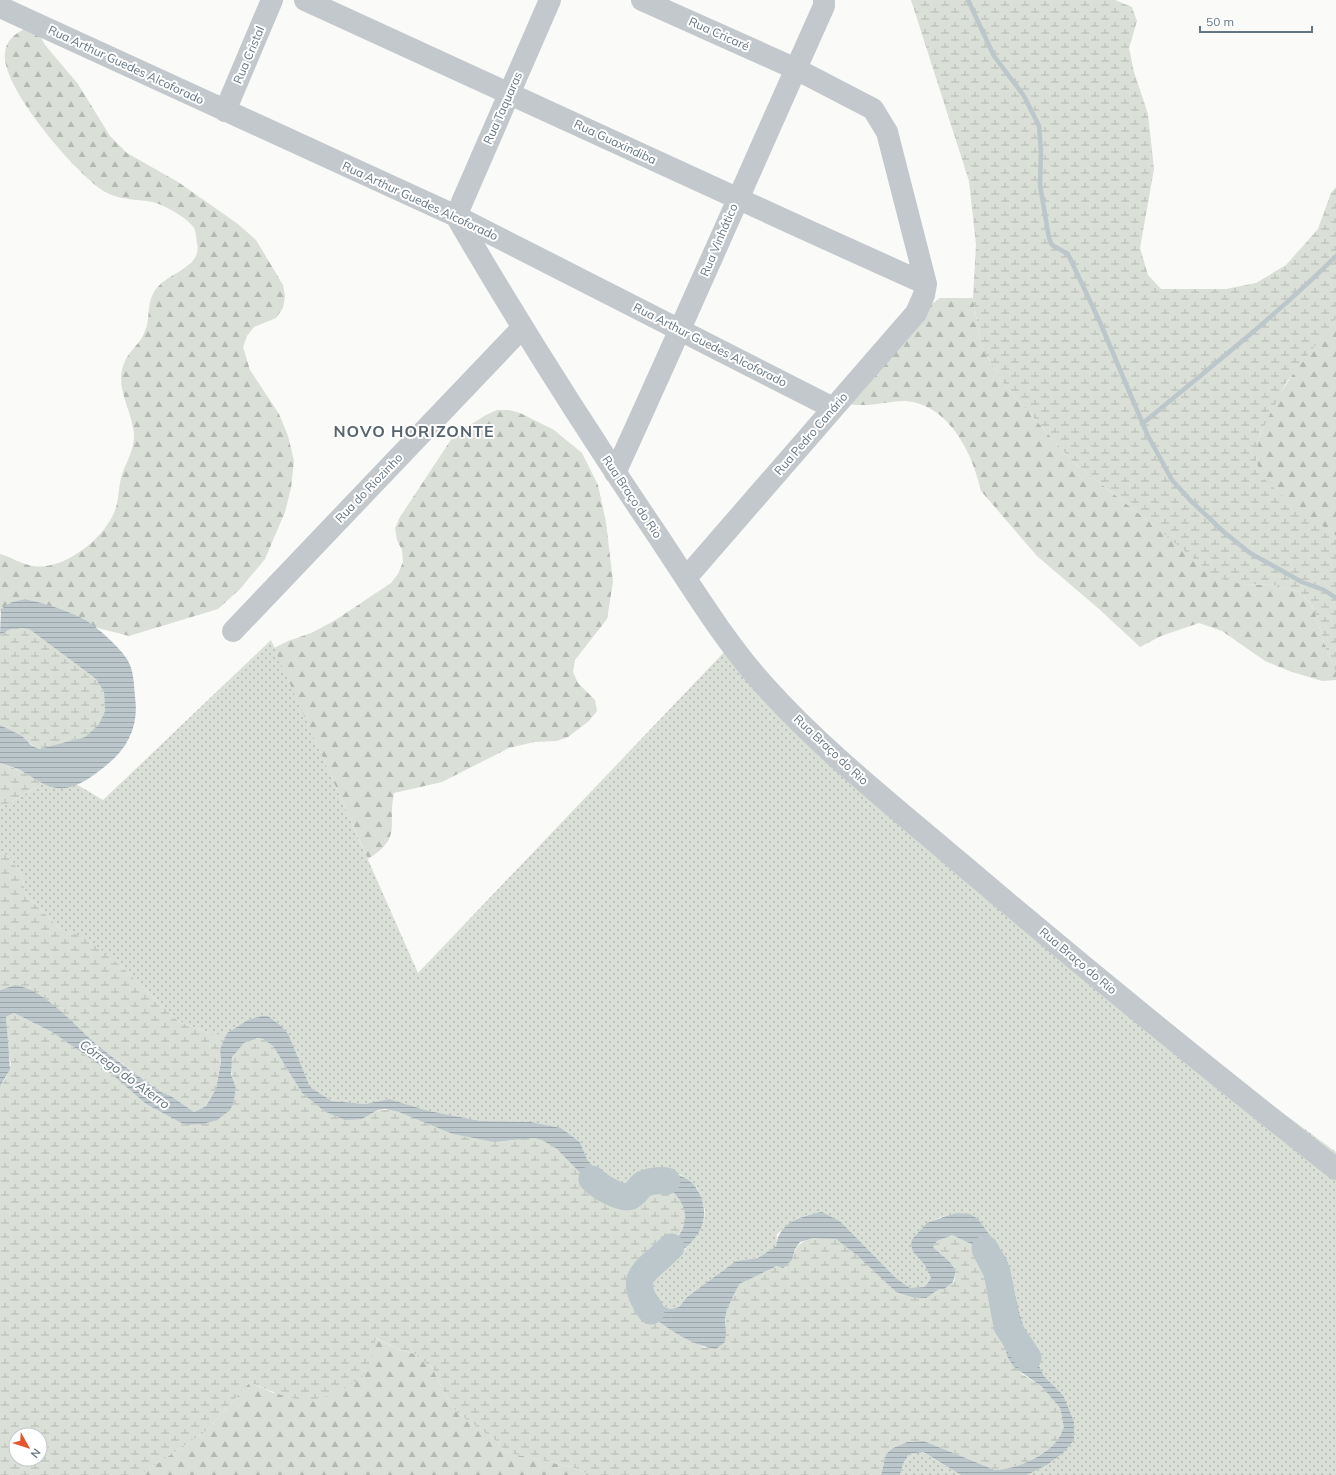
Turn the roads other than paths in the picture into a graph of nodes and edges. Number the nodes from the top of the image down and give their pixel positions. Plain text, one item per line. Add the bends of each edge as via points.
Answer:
1 (272, 0) edge
2 (305, 0) edge
3 (550, 0) edge
4 (642, 0) edge
5 (824, 3) edge
6 (0, 7) edge
7 (796, 69) junction
8 (510, 92) junction
9 (225, 111) junction
10 (737, 199) junction
11 (456, 216) junction
12 (926, 284) junction
13 (522, 328) junction
14 (680, 331) junction
15 (833, 408) junction
16 (615, 473) junction
17 (686, 578) junction
18 (233, 631) dead end
19 (1336, 1169) edge

1 - 9 street, Rua Cristal
2 - 8 street, Rua Guaxindiba
3 - 8 street, Rua Taquaras
4 - 7 street, Rua Cricaré
5 - 7 street, Rua Vinhático
6 - 9 street, Rua Arthur Guedes Alcoforado
7 - 10 street, Rua Vinhático
7 - 12 street, Rua Cricaré via 863,102 878,114 886,132
8 - 10 street, Rua Guaxindiba
8 - 11 street, Rua Taquaras
9 - 11 street, Rua Arthur Guedes Alcoforado
10 - 12 street, Rua Guaxindiba
10 - 14 street, Rua Vinhático
11 - 13 street, Rua Braço do Rio
11 - 14 street, Rua Arthur Guedes Alcoforado
12 - 15 street, Rua Pedro Canário via 916,313
13 - 16 street, Rua Braço do Rio
13 - 18 street, Rua do Riozinho
14 - 15 street, Rua Arthur Guedes Alcoforado
14 - 16 street, Rua Vinhático
15 - 17 street, Rua Pedro Canário
16 - 17 street, Rua Braço do Rio
17 - 19 street, Rua Braço do Rio via 723,634 762,682 845,764 1204,1066

